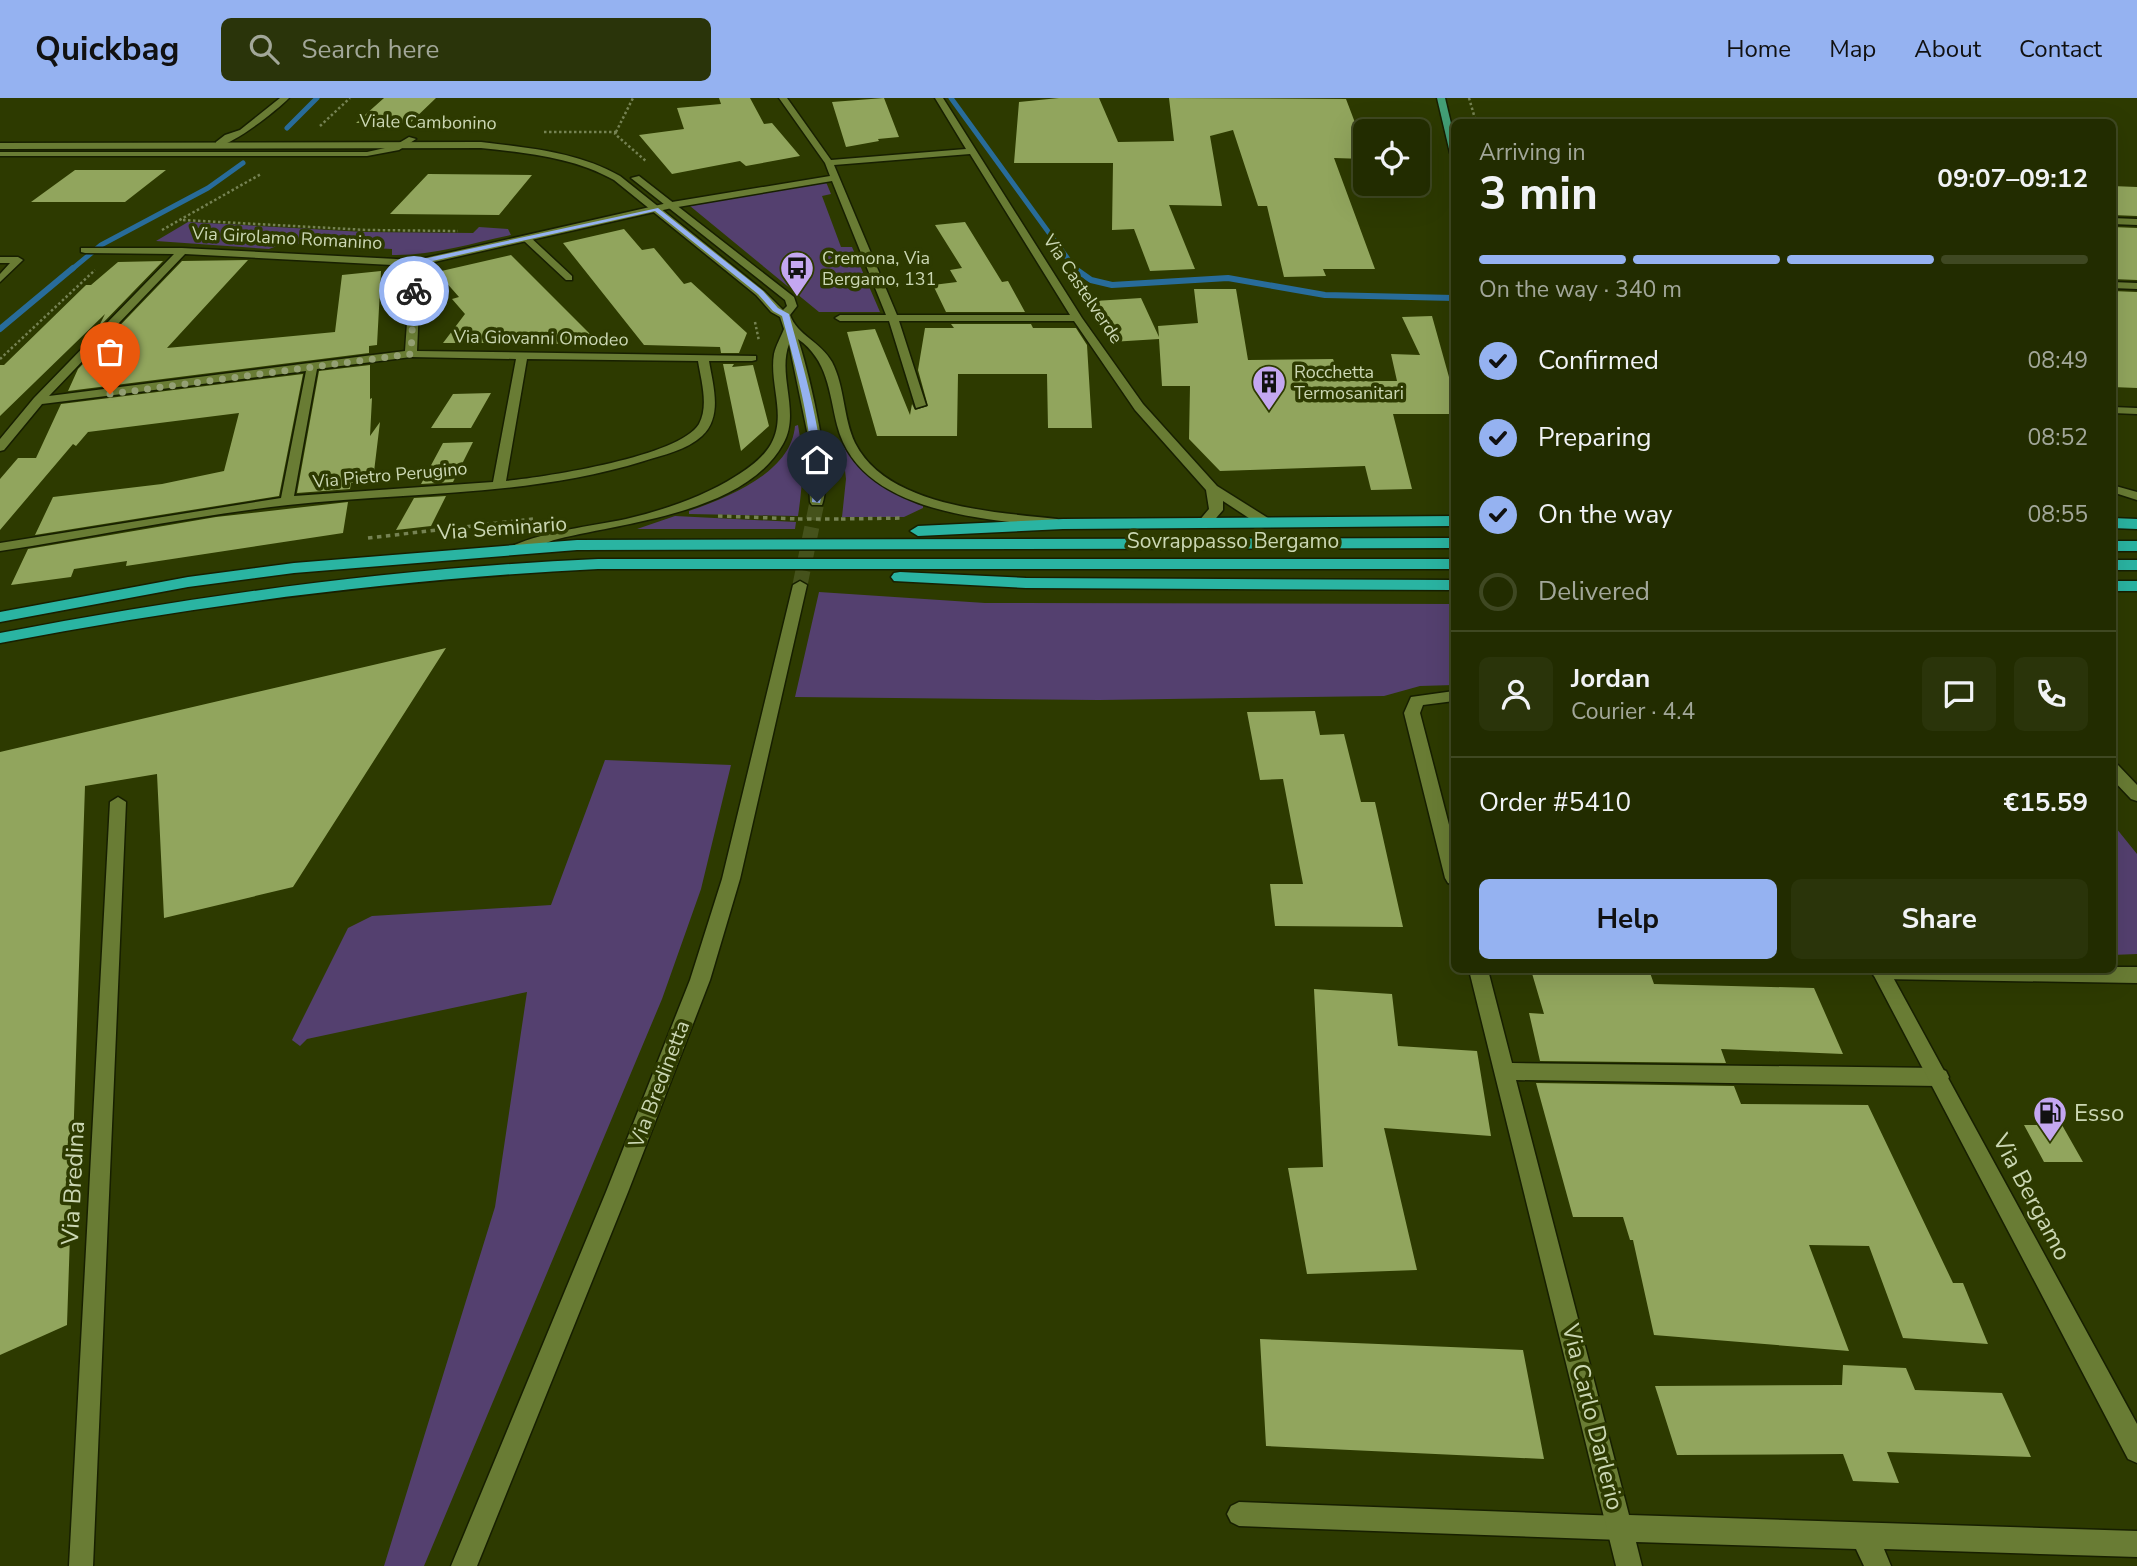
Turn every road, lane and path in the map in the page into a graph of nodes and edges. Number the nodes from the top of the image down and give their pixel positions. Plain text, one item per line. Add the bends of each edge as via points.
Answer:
1 (269, 98) edge
2 (285, 98) edge
3 (350, 98) edge
4 (633, 98) edge
5 (783, 98) edge
6 (939, 98) edge
7 (1441, 98) edge
8 (1469, 98) edge
9 (247, 115) dead end
10 (1475, 119) edge
11 (237, 123) dead end
12 (314, 132) dead end
13 (616, 132) dead end
14 (228, 137) junction
15 (0, 139) edge
16 (1451, 140) edge
17 (409, 142) junction
18 (219, 144) junction
19 (0, 146) edge
20 (971, 151) junction
21 (0, 154) edge
22 (829, 163) junction
23 (835, 177) junction
24 (672, 205) junction
25 (656, 209) junction
26 (182, 220) dead end
27 (2116, 221) edge
28 (2137, 222) edge
29 (458, 231) dead end
30 (526, 238) junction
31 (85, 250) dead end
32 (182, 251) junction
33 (0, 260) edge
34 (416, 262) junction
35 (569, 278) dead end
36 (0, 279) edge
37 (2116, 285) edge
38 (2137, 286) edge
39 (785, 314) junction
40 (840, 318) dead end
41 (893, 318) junction
42 (1077, 318) junction
43 (790, 328) junction
44 (411, 354) junction
45 (522, 355) junction
46 (703, 358) junction
47 (752, 358) dead end
48 (312, 367) junction
49 (38, 401) junction
50 (920, 405) dead end
51 (2116, 410) edge
52 (2137, 411) edge
53 (0, 447) edge
54 (499, 484) junction
55 (1212, 489) junction
56 (2116, 490) edge
57 (2137, 499) edge
58 (2116, 500) edge
59 (287, 501) junction
60 (817, 502) tunnel mouth
61 (934, 502) junction
62 (678, 507) junction
63 (1263, 521) junction
64 (1435, 521) junction
65 (1451, 521) edge
66 (1205, 522) junction
67 (2116, 523) edge
68 (1063, 524) junction
69 (2137, 524) edge
70 (1451, 528) edge
71 (1012, 543) joint
72 (1451, 543) edge
73 (745, 544) junction
74 (2116, 545) edge
75 (2137, 546) edge
76 (0, 547) edge
77 (517, 549) junction
78 (1011, 563) joint
79 (733, 564) junction
80 (1451, 564) edge
81 (2116, 565) edge
82 (2137, 565) edge
83 (800, 585) tunnel mouth
84 (1451, 585) edge
85 (2116, 586) edge
86 (2137, 586) edge
87 (0, 617) edge
88 (0, 638) edge
89 (1451, 696) edge
90 (2116, 773) edge
91 (2137, 795) edge
92 (118, 802) dead end
93 (1451, 866) edge
94 (1479, 973) edge
95 (1883, 973) edge
96 (2035, 973) edge
97 (2137, 975) edge
98 (1504, 1071) junction
99 (1939, 1077) junction
100 (2137, 1450) edge
101 (1240, 1514) dead end
102 (1621, 1528) junction
103 (1864, 1535) junction
104 (2137, 1545) edge
105 (81, 1566) edge
106 (464, 1566) edge
107 (1629, 1566) edge
108 (1878, 1566) edge

1 - 9 street
2 - 14 street via 243,132
3 - 12 path
4 - 13 path
5 - 22 street
6 - 20 street, Via Castelverde
7 - 16 main road
8 - 10 path
11 - 14 street via 226,132
14 - 15 street, Viale Cambonino
14 - 17 street, Viale Cambonino
14 - 18 street
17 - 18 street, Viale Cambonino
17 - 21 lane via 368,154
17 - 24 street, Viale Cambonino via 489,139 566,148 617,167
17 - 25 street, Viale Cambonino via 554,154 603,170
18 - 19 street, Viale Cambonino
20 - 22 street
20 - 42 street, Via Castelverde
22 - 23 street
23 - 24 street, Via Girolamo Romanino
23 - 41 street
24 - 25 street, Via Girolamo Romanino
24 - 39 street, Viale Cambonino via 790,299 792,306
25 - 30 street, Via Girolamo Romanino
25 - 39 street, Viale Cambonino
26 - 29 path
27 - 28 street
30 - 34 street, Via Girolamo Romanino
30 - 35 lane
31 - 32 street, Via Girolamo Romanino
32 - 34 street, Via Girolamo Romanino
32 - 49 street
33 - 36 lane via 18,260
34 - 44 street
37 - 38 lane
39 - 43 street, Viale Cambonino
40 - 41 street
41 - 42 street
41 - 50 street
42 - 55 street, Via Castelverde via 1139,407
43 - 60 street via 813,434
43 - 61 street via 819,350 829,368 856,457 893,487
43 - 62 street via 780,353 784,418 777,445 748,474
44 - 45 street, Via Giovanni Omodeo
44 - 48 street, Via Giovanni Omodeo
45 - 46 street, Via Giovanni Omodeo
45 - 54 street
46 - 47 street, Via Giovanni Omodeo
46 - 54 street, Via Pietro Perugino via 710,407 699,432 618,467
48 - 49 street, Via Giovanni Omodeo
48 - 59 street
49 - 53 street
51 - 52 lane
54 - 59 street, Via Pietro Perugino
55 - 63 street, Via Castelverde
55 - 66 street via 1216,510
56 - 57 lane
57 - 58 lane
59 - 76 street, Via Pietro Perugino
61 - 62 path, bridge via 907,518 841,520 687,515
61 - 68 street via 963,511
62 - 77 street via 629,522 536,539
63 - 64 highway
63 - 66 highway
64 - 65 highway
64 - 70 highway
66 - 68 highway
67 - 69 highway
68 - 73 highway
71 - 72 highway, Sovrappasso Bergamo
71 - 73 highway, Via Seminario
73 - 77 highway, Via Seminario
74 - 75 highway
77 - 87 highway, Via Seminario via 294,568 188,582
78 - 79 highway, Via Seminario
78 - 80 highway, Sovrappasso Bergamo
79 - 84 highway via 1026,583
79 - 88 highway, Via Seminario via 534,566 372,578 206,600
81 - 82 highway
83 - 106 street, Via Bredinetta via 731,879 700,979
85 - 86 highway
89 - 93 street via 1417,701 1412,713
90 - 91 street
92 - 105 lane, Via Bredina
94 - 98 street, Via Carlo Darlerio
95 - 99 street, Via Bergamo
96 - 97 street
98 - 99 street
98 - 102 street, Via Carlo Darlerio
99 - 100 street, Via Bergamo
101 - 102 lane
102 - 103 street, Via Carlo Darlerio
102 - 107 street
103 - 104 street, Via Carlo Darlerio
103 - 108 street

